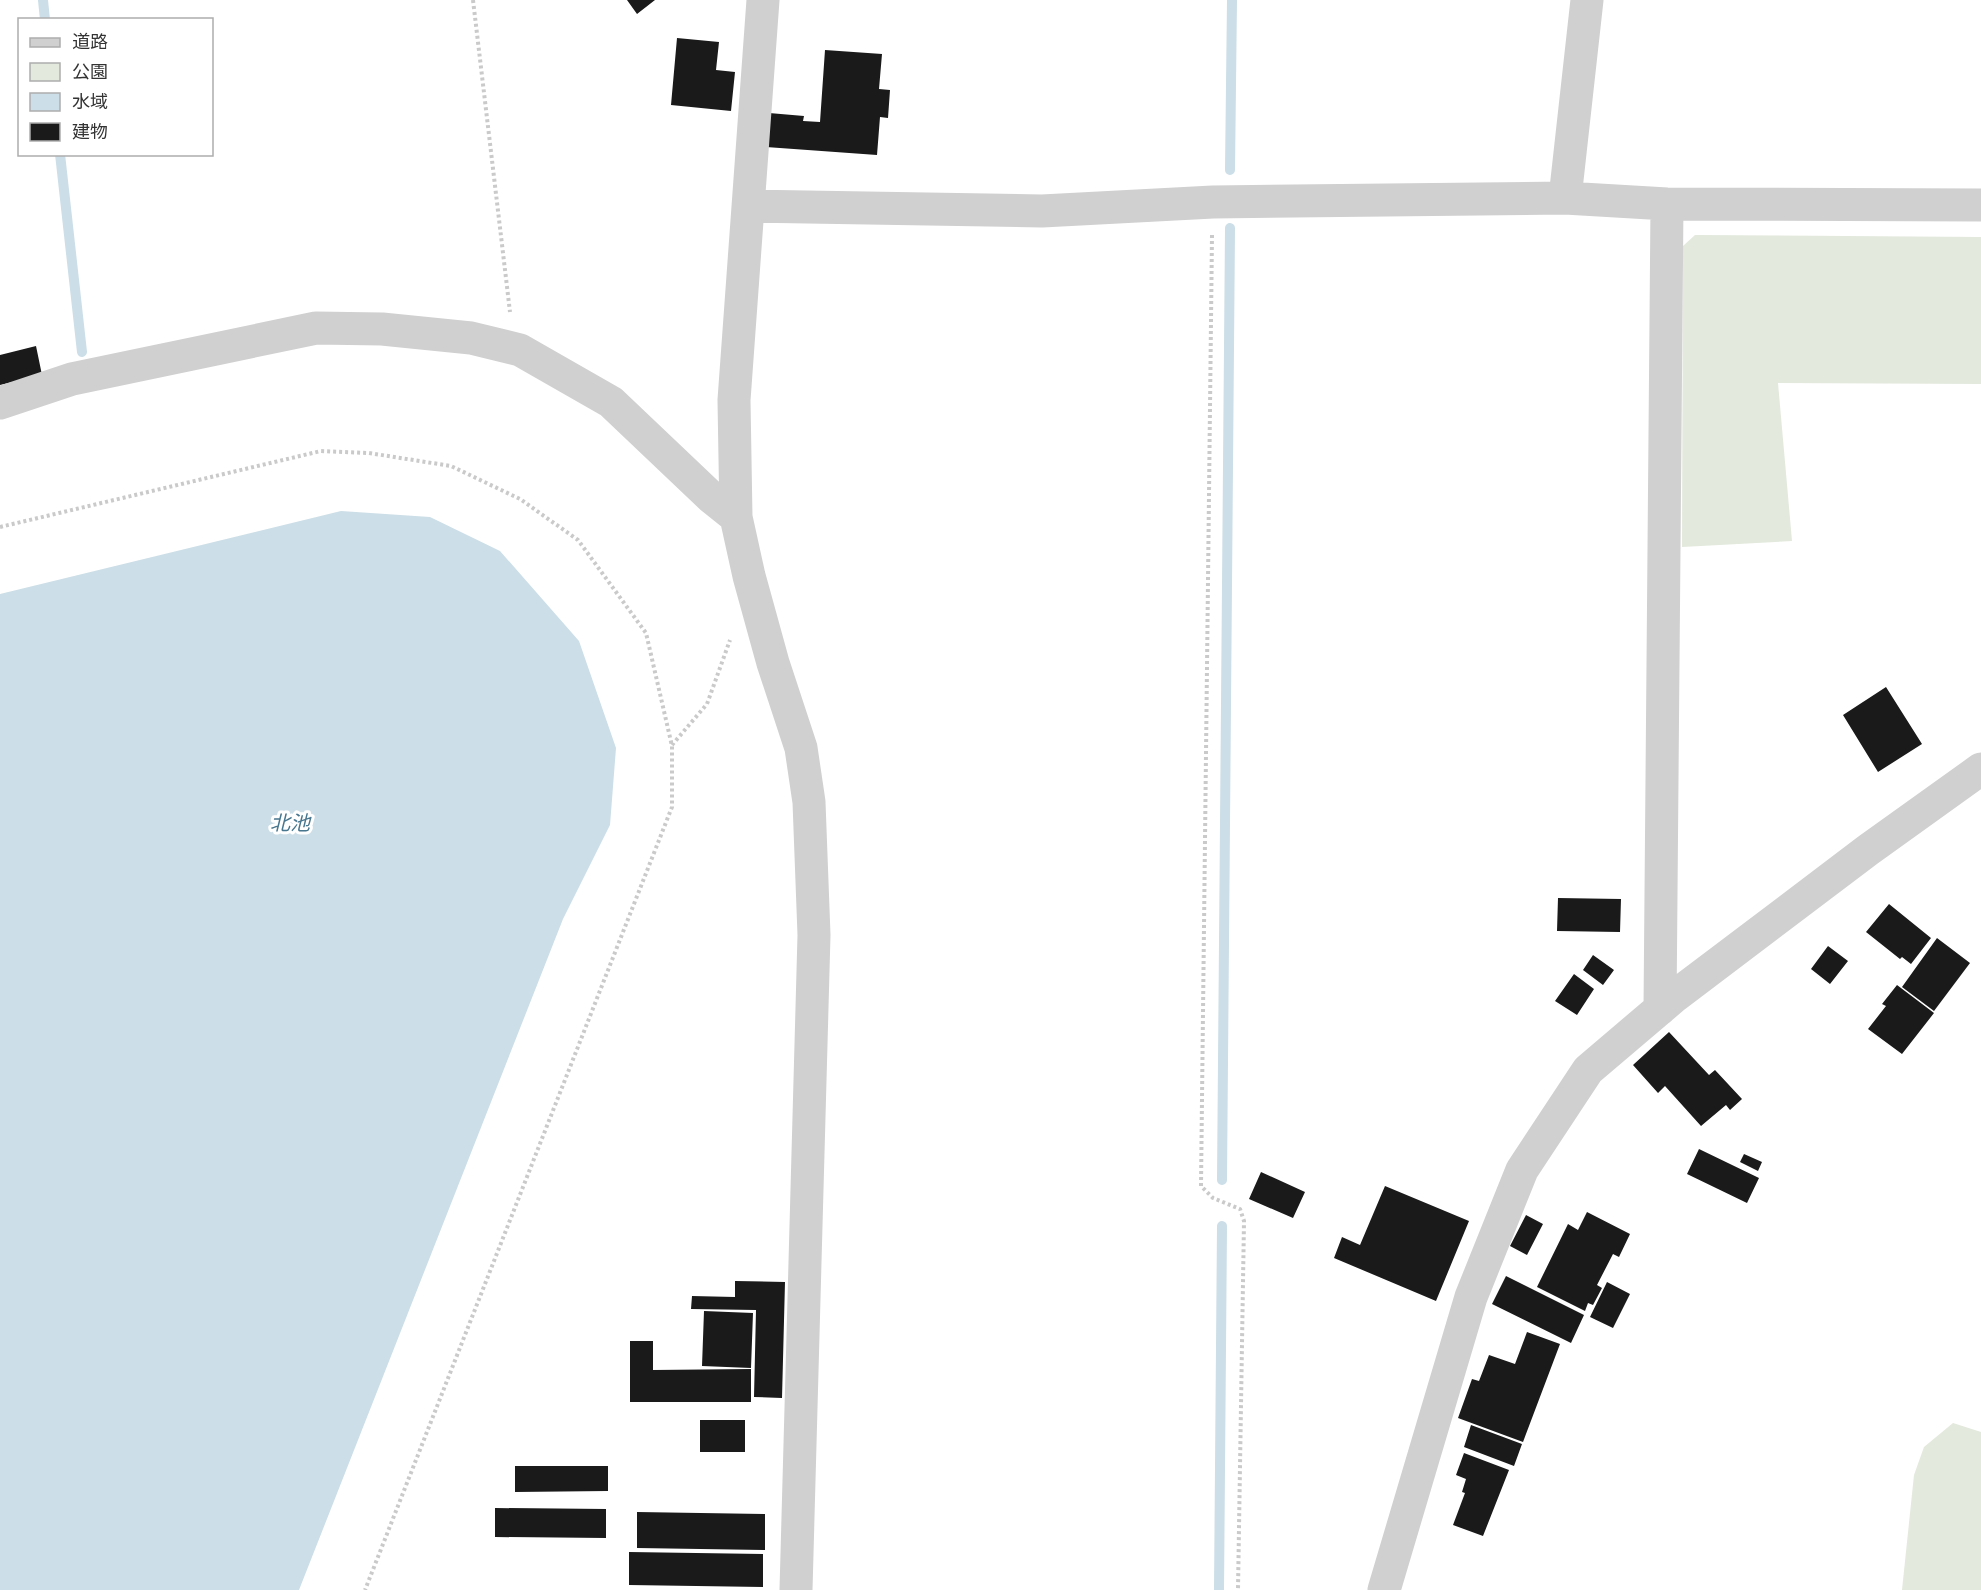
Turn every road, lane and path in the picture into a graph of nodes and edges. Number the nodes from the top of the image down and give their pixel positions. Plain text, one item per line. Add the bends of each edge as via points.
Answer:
1 (473, 0) edge
2 (763, 0) edge
3 (1587, 0) edge
4 (1565, 198) junction
5 (1213, 202) junction
6 (1667, 204) junction
7 (1981, 205) edge
8 (749, 206) junction
9 (514, 348) junction
10 (0, 403) edge
11 (736, 517) junction
12 (0, 527) edge
13 (731, 638) dead end
14 (672, 746) junction
15 (1981, 769) edge
16 (1660, 1009) junction
17 (365, 1590) edge
18 (796, 1590) edge
19 (1238, 1590) edge
20 (1384, 1590) edge

1 - 9 path
2 - 8 street
3 - 4 street
4 - 5 street
4 - 6 street
5 - 8 street via 1042,211
5 - 19 path via 1201,1186 1213,1198 1240,1209 1244,1221
6 - 7 street
6 - 16 street
8 - 11 street via 734,400
9 - 10 street via 471,338 393,330 316,328 72,379
9 - 11 street via 611,402
11 - 18 street via 767,641 801,748 809,802 814,935
12 - 14 path via 321,451 369,453 451,466 520,499 578,540 646,633
13 - 14 path via 707,704
14 - 17 path via 672,807
15 - 16 street via 1868,849
16 - 20 street via 1588,1070 1522,1170 1471,1297

